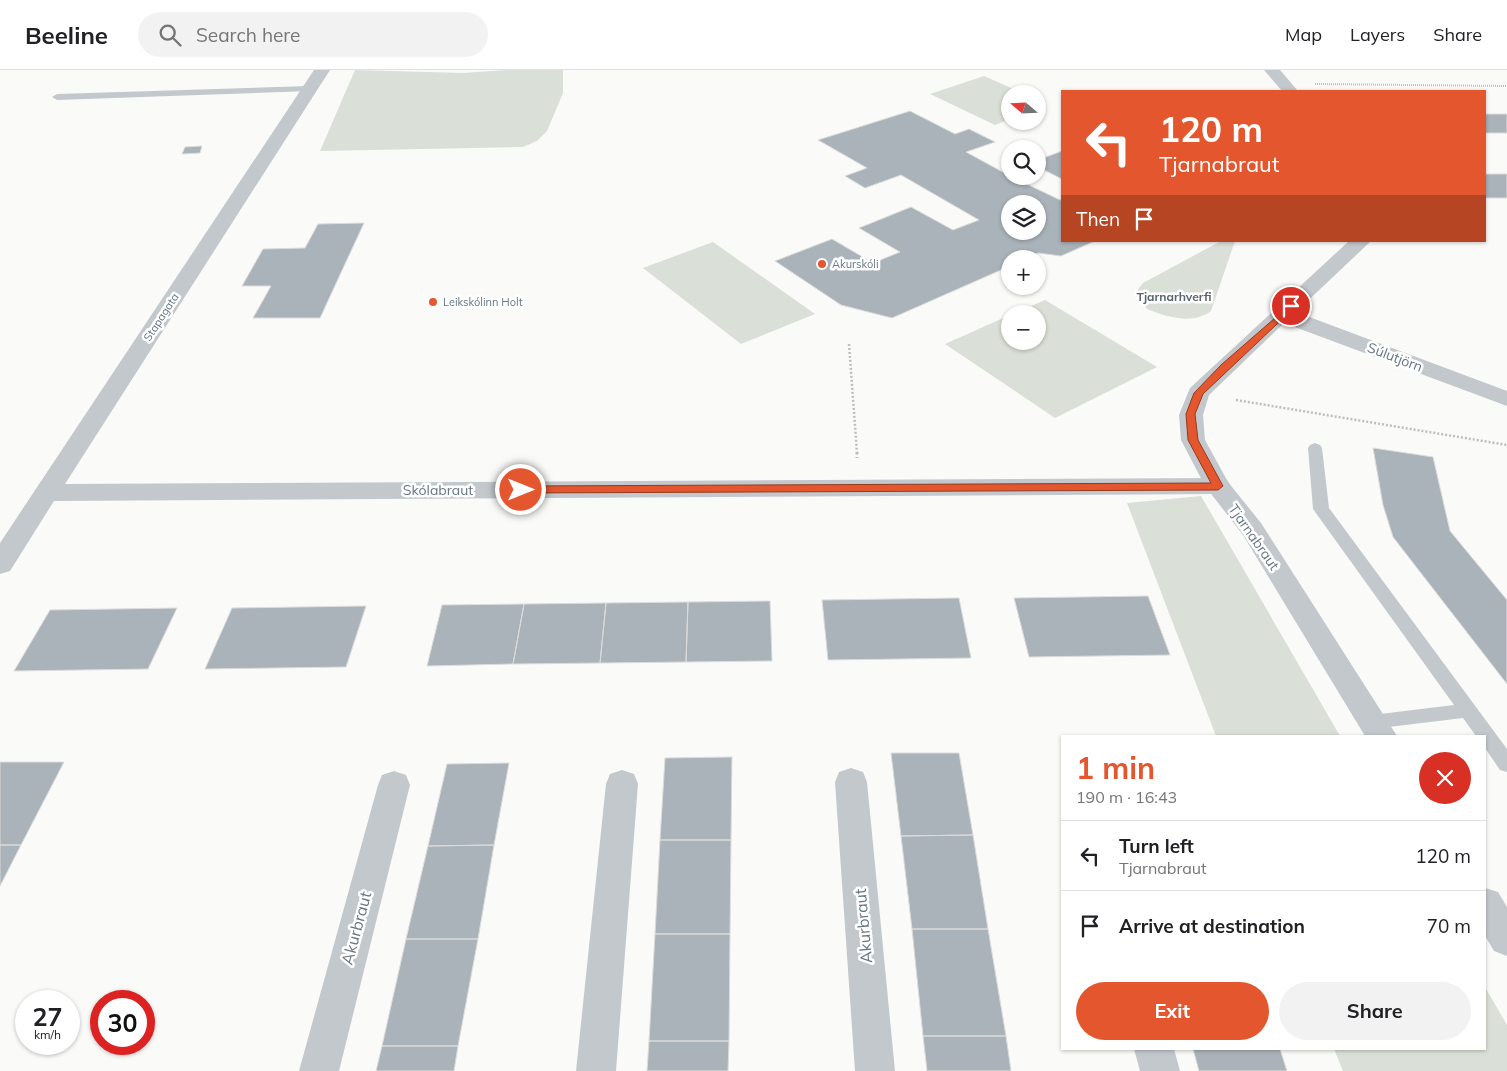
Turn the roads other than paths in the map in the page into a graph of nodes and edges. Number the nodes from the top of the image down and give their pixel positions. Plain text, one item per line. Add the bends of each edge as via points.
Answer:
1 (322, 70) edge
2 (1272, 70) edge
3 (1287, 87) edge
4 (309, 89) junction
5 (57, 97) dead end
6 (1360, 242) edge
7 (1283, 315) junction
8 (1507, 399) edge
9 (1315, 448) dead end
10 (1218, 486) junction
11 (47, 493) junction
12 (0, 564) edge
13 (1468, 710) junction
14 (1376, 729) edge
15 (1507, 764) edge
16 (851, 782) dead end
17 (622, 784) dead end
18 (394, 785) dead end
19 (1486, 906) edge
20 (1507, 940) edge
21 (1154, 1050) edge
22 (319, 1071) edge
23 (596, 1071) edge
24 (876, 1071) edge
25 (1160, 1071) edge

1 - 4 street, Stapagata
2 - 3 street
4 - 5 lane
4 - 11 street, Stapagata
6 - 7 street, Tjarnabraut
7 - 8 street, Súlutjörn
7 - 10 street, Tjarnabraut via 1198,393 1190,414 1193,440
9 - 13 lane via 1320,509
10 - 11 street, Skólabraut
10 - 14 street, Tjarnabraut via 1252,529
11 - 12 street, Stapagata
13 - 14 lane
13 - 15 lane
16 - 24 street, Akurbraut
17 - 23 street
18 - 22 street, Akurbraut
19 - 20 street
21 - 25 street

